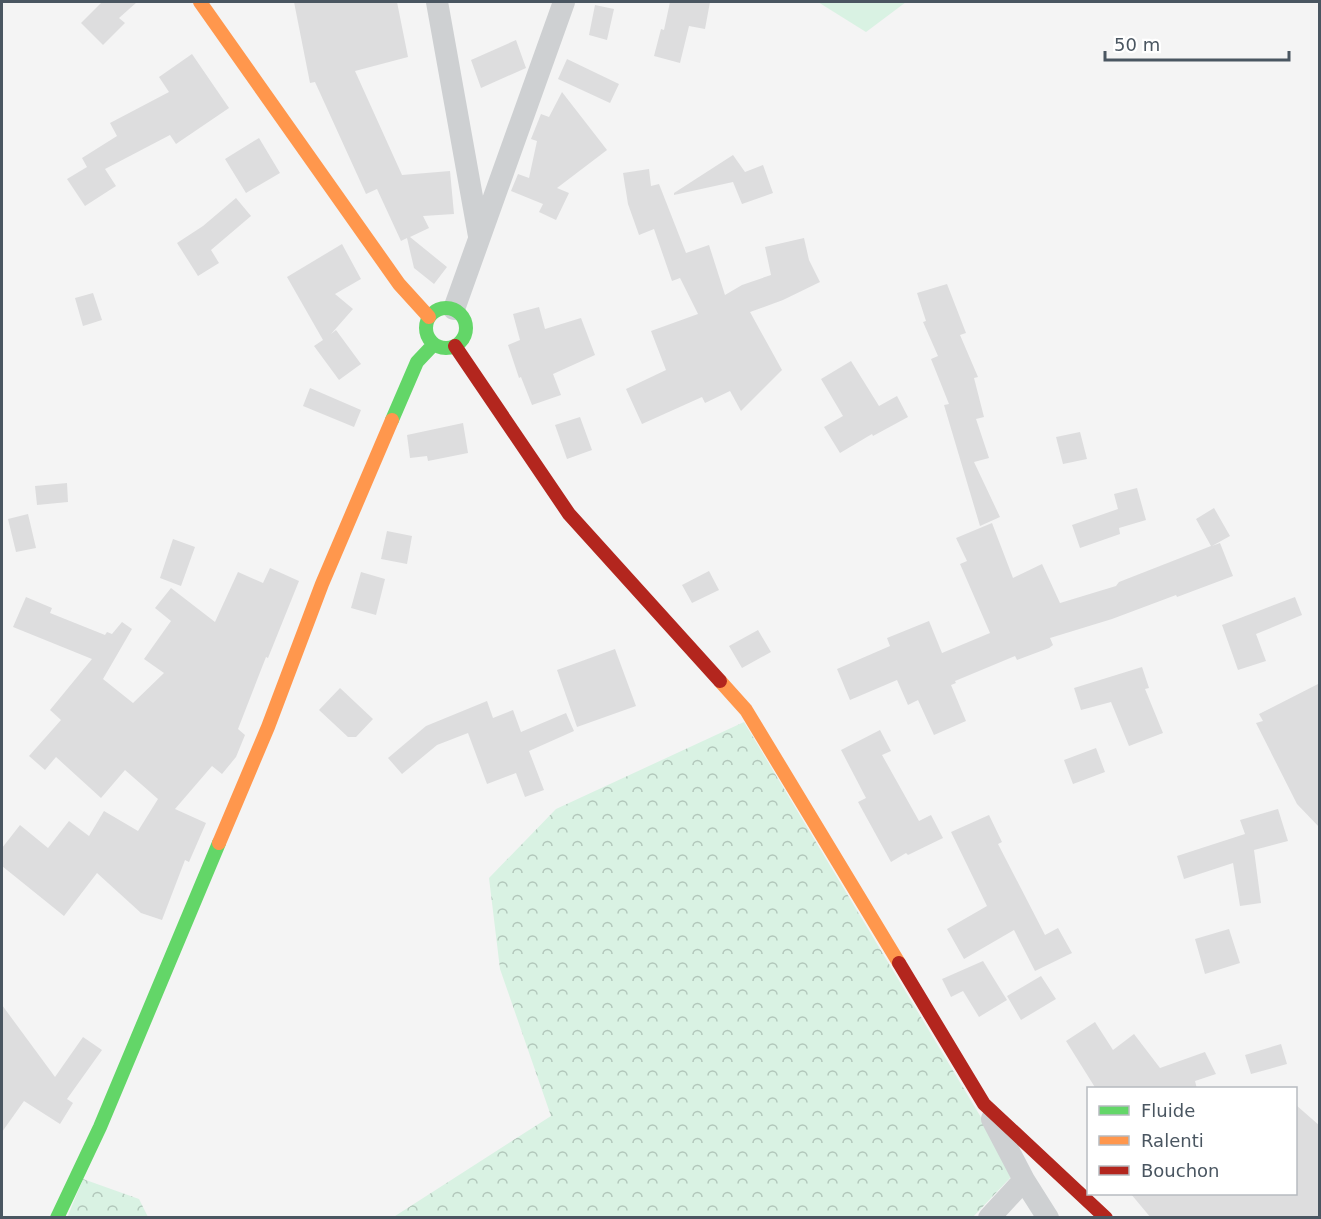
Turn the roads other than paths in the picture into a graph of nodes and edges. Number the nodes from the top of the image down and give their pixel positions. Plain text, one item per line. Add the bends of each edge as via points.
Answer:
1 (200, 2) edge
2 (437, 2) edge
3 (564, 2) edge
4 (479, 238) junction
5 (454, 309) junction
6 (429, 317) junction
7 (434, 344) junction
8 (455, 346) junction
9 (984, 1104) junction
10 (1024, 1180) junction
11 (57, 1218) edge
12 (989, 1218) edge
13 (1048, 1218) edge
14 (1106, 1218) edge

1 - 6 street via 399,284
2 - 4 street
3 - 4 street
4 - 5 street
5 - 6 street via 445,307
5 - 8 street via 466,323 463,340
6 - 7 street via 426,326
7 - 8 street via 444,348
7 - 11 street via 417,362 322,584 264,738 100,1127
8 - 9 street via 569,514 746,710
9 - 10 street
9 - 14 street
10 - 12 street
10 - 13 street

